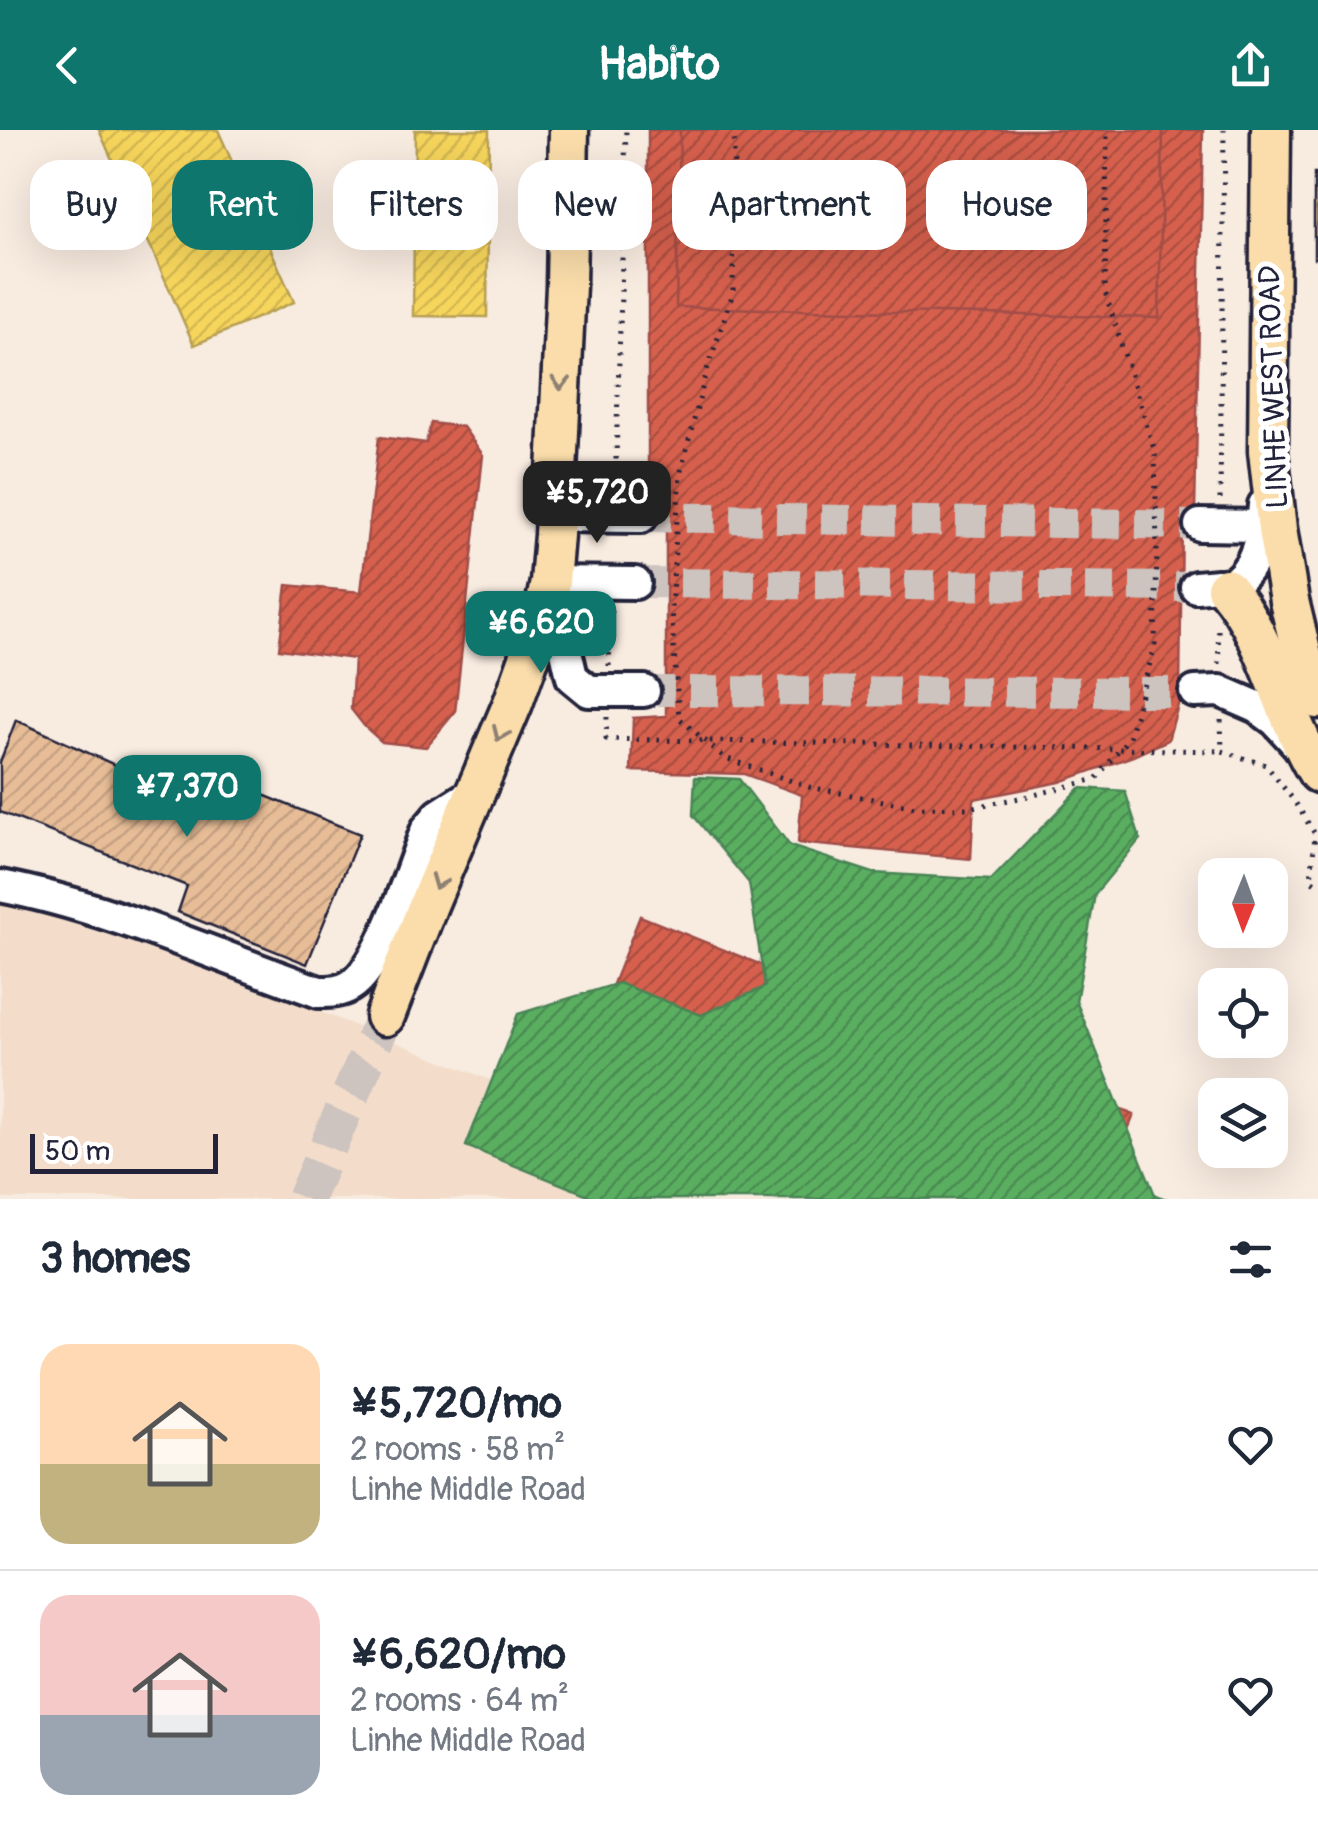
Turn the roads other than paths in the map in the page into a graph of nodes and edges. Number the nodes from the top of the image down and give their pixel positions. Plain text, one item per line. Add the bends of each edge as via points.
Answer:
1 (569, 130) edge
2 (1271, 130) edge
3 (1268, 451) junction
4 (554, 516) junction
5 (627, 516) tunnel mouth
6 (1200, 525) tunnel mouth
7 (1262, 526) junction
8 (550, 582) junction
9 (624, 583) tunnel mouth
10 (1211, 588) joint
11 (1289, 600) junction
12 (1270, 670) junction
13 (644, 691) tunnel mouth
14 (1318, 699) edge
15 (1314, 766) edge
16 (474, 792) junction
17 (0, 886) edge
18 (385, 1016) tunnel mouth

1 -> 4 main road
2 - 3 main road, LINHE WEST ROAD
3 - 7 street
3 - 11 main road, LINHE WEST ROAD
4 - 5 street
4 - 8 main road
6 - 7 street
7 - 10 street via 1251,565 1237,582
8 - 9 street
8 - 13 street via 572,677 589,691
8 -> 16 main road via 527,667
10 - 12 main road via 1248,619
11 - 12 street
11 - 14 main road, LINHE WEST ROAD
12 - 15 main road
12 - 15 street via 1258,683 1207,692 1257,706
16 - 17 street via 427,829 379,952 354,984 338,991 319,992 79,906
16 -> 18 main road

